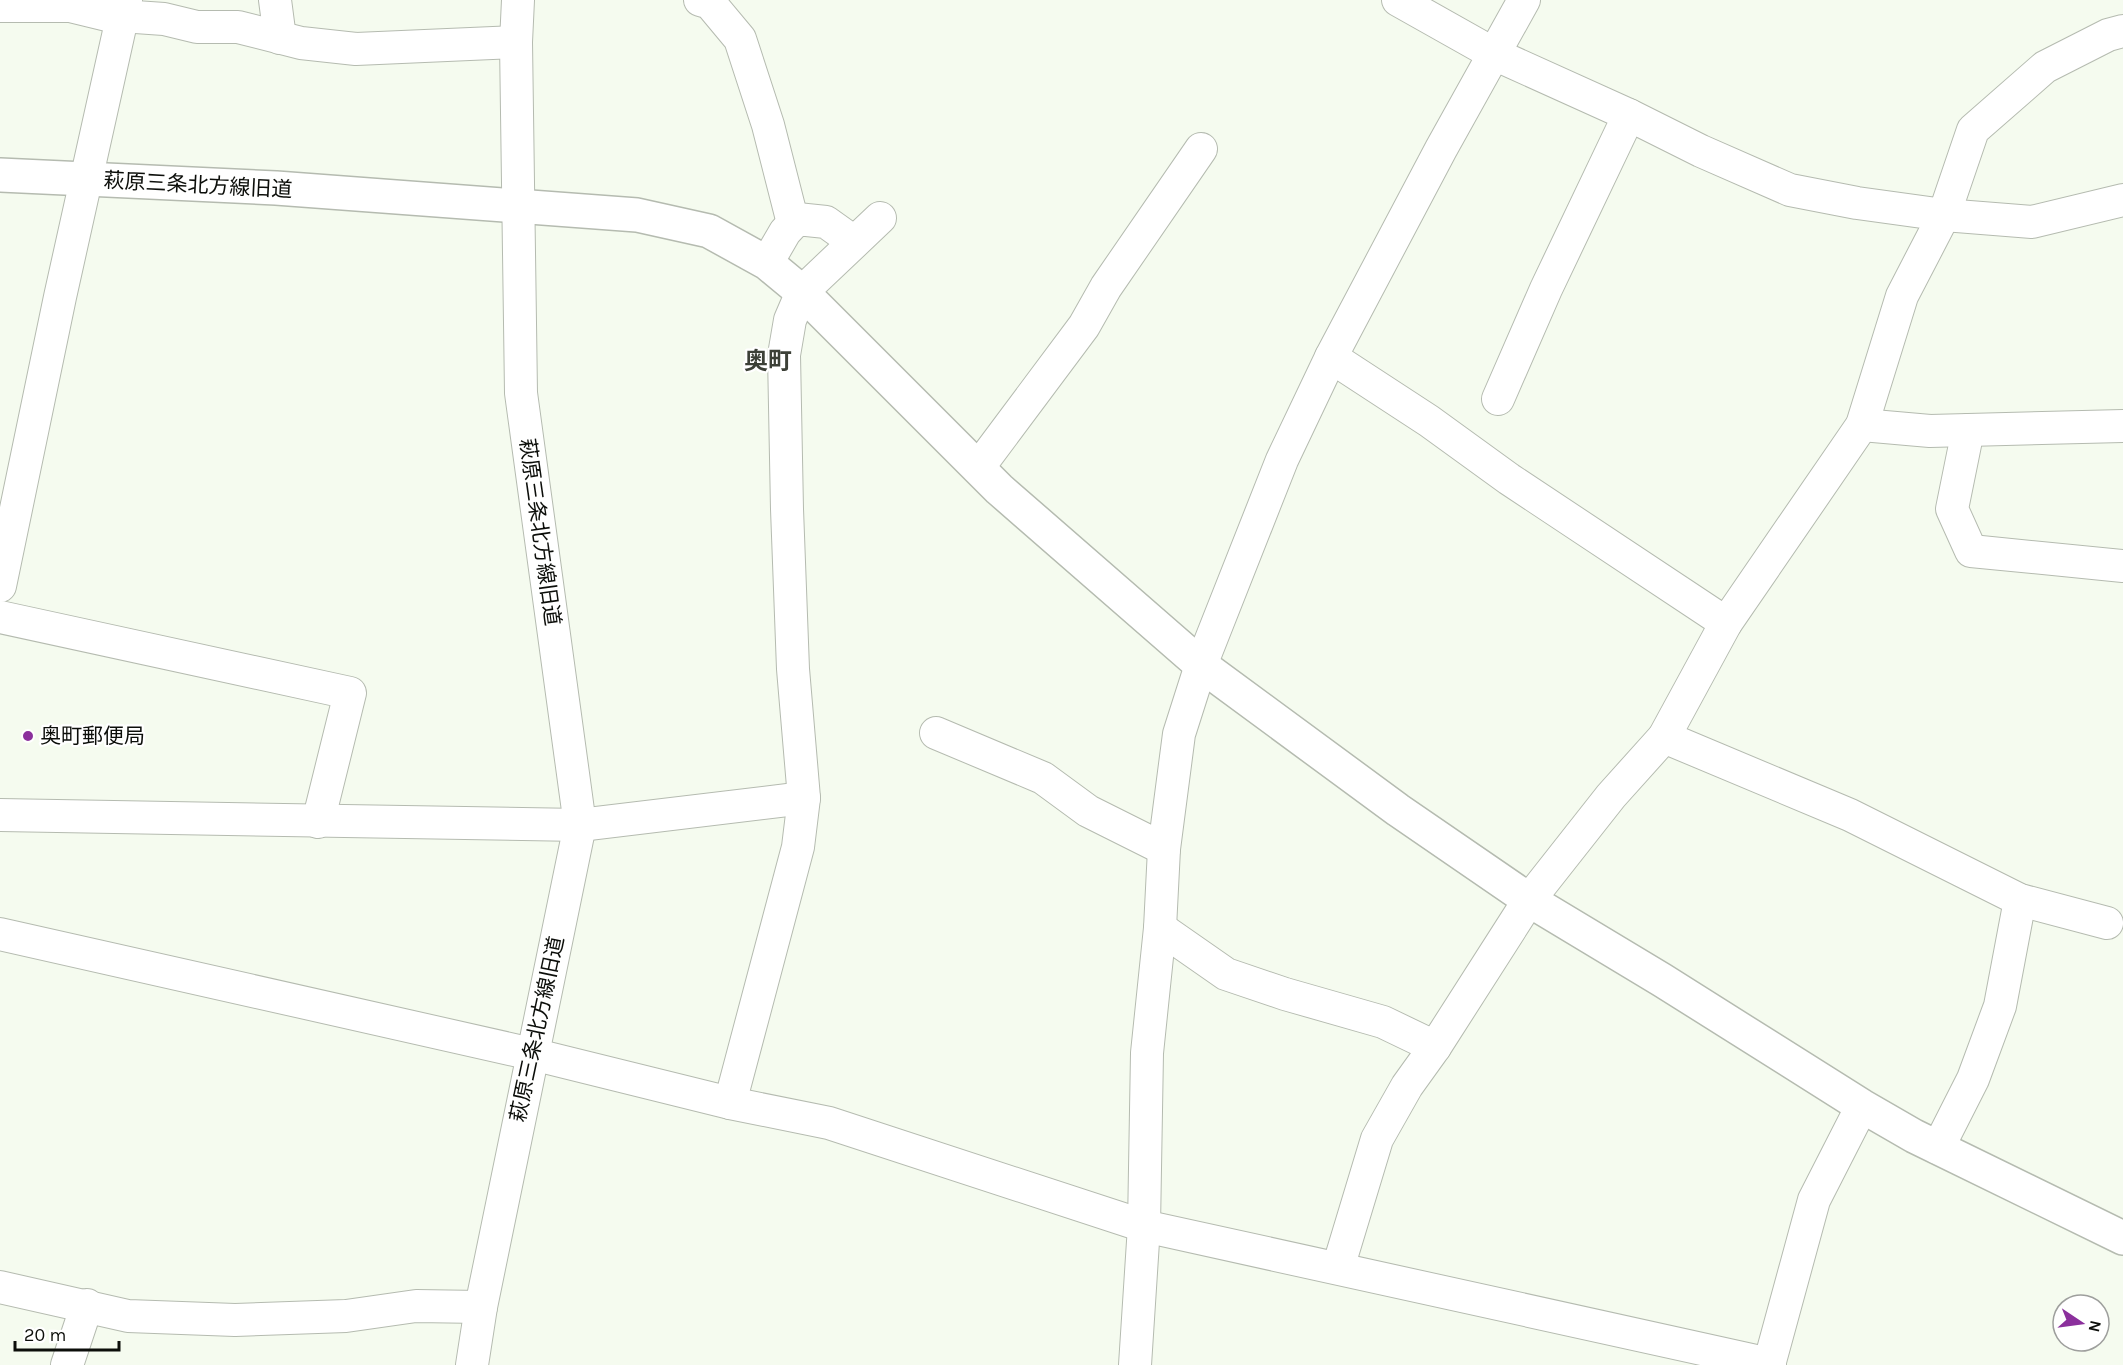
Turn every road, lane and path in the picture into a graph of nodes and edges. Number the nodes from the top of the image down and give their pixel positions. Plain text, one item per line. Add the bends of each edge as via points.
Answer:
1 (276, 0) edge
2 (518, 0) edge
3 (700, 0) edge
4 (1398, 0) edge
5 (1524, 0) edge
6 (0, 6) edge
7 (124, 9) edge
8 (2123, 32) edge
9 (280, 38) junction
10 (516, 42) junction
11 (1494, 54) junction
12 (1629, 115) junction
13 (1201, 149) dead end
14 (0, 175) edge
15 (86, 179) junction
16 (2123, 200) edge
17 (517, 206) junction
18 (1944, 215) junction
19 (880, 218) dead end
20 (793, 223) junction
21 (854, 242) junction
22 (767, 263) junction
23 (802, 292) junction
24 (1331, 357) junction
25 (1498, 399) dead end
26 (1862, 425) junction
27 (2123, 426) edge
28 (1968, 430) junction
29 (978, 468) junction
30 (2123, 566) edge
31 (0, 586) edge
32 (0, 616) edge
33 (1726, 623) junction
34 (1201, 665) junction
35 (936, 733) dead end
36 (1664, 736) junction
37 (804, 798) junction
38 (0, 815) edge
39 (318, 822) junction
40 (580, 825) junction
41 (1164, 849) junction
42 (1529, 900) junction
43 (2020, 900) junction
44 (2107, 923) dead end
45 (1160, 928) junction
46 (0, 934) edge
47 (1435, 1047) junction
48 (532, 1054) junction
49 (730, 1103) junction
50 (1862, 1106) junction
51 (1938, 1148) junction
52 (1144, 1226) junction
53 (2123, 1238) edge
54 (1338, 1268) junction
55 (0, 1287) edge
56 (87, 1305) junction
57 (481, 1307) junction
58 (1769, 1364) edge
59 (67, 1365) edge
60 (472, 1365) edge
61 (1135, 1365) edge

1 - 9 street
2 - 10 street
3 - 20 street via 710,3 740,39 768,125
4 - 11 street
5 - 11 street
6 - 7 street
7 - 9 street via 196,27 238,27
7 - 15 street
8 - 18 street via 2108,35 2045,67 1973,130
9 - 10 street via 356,50
10 - 17 street
11 - 12 street
11 - 24 street
12 - 18 street via 1790,190
12 - 25 street
13 - 29 street via 1106,286 1084,326
14 - 15 street, 萩原三条北方線旧道
15 - 17 street, 萩原三条北方線旧道
15 - 31 street
16 - 18 street via 2032,222
17 - 22 street via 637,215 710,231
17 - 40 street, 萩原三条北方線旧道 via 521,393
18 - 26 street via 1902,296
19 - 21 street
20 - 21 street via 797,219 826,222
20 - 22 street via 784,231
21 - 23 street
22 - 23 street
23 - 29 street
23 - 37 street via 790,320 784,355 793,669
24 - 33 street
24 - 34 street via 1282,460
26 - 28 street
26 - 33 street
27 - 28 street
28 - 30 street via 1952,509 1971,551
29 - 34 street
32 - 39 street via 350,693
33 - 36 street
34 - 41 street via 1179,734
34 - 42 street via 1398,810
35 - 41 street via 1043,778 1088,811
36 - 42 street
36 - 43 street via 1850,815
37 - 40 street
37 - 49 street via 798,847
38 - 39 street
39 - 40 street
40 - 48 street, 萩原三条北方線旧道
41 - 45 street
42 - 47 street
42 - 50 street
43 - 44 street
43 - 51 street via 2001,1006 1973,1079
45 - 47 street via 1226,974 1383,1022
45 - 52 street via 1148,1053
46 - 48 street
47 - 54 street via 1377,1139
48 - 49 street
48 - 57 street, 萩原三条北方線旧道
49 - 52 street via 829,1123
50 - 51 street
50 - 58 street via 1814,1200
51 - 53 street
52 - 54 street
52 - 61 street
54 - 58 street
55 - 56 street
56 - 57 street via 128,1316 235,1320 346,1316 416,1306
56 - 59 street
57 - 60 street, 萩原三条北方線旧道

